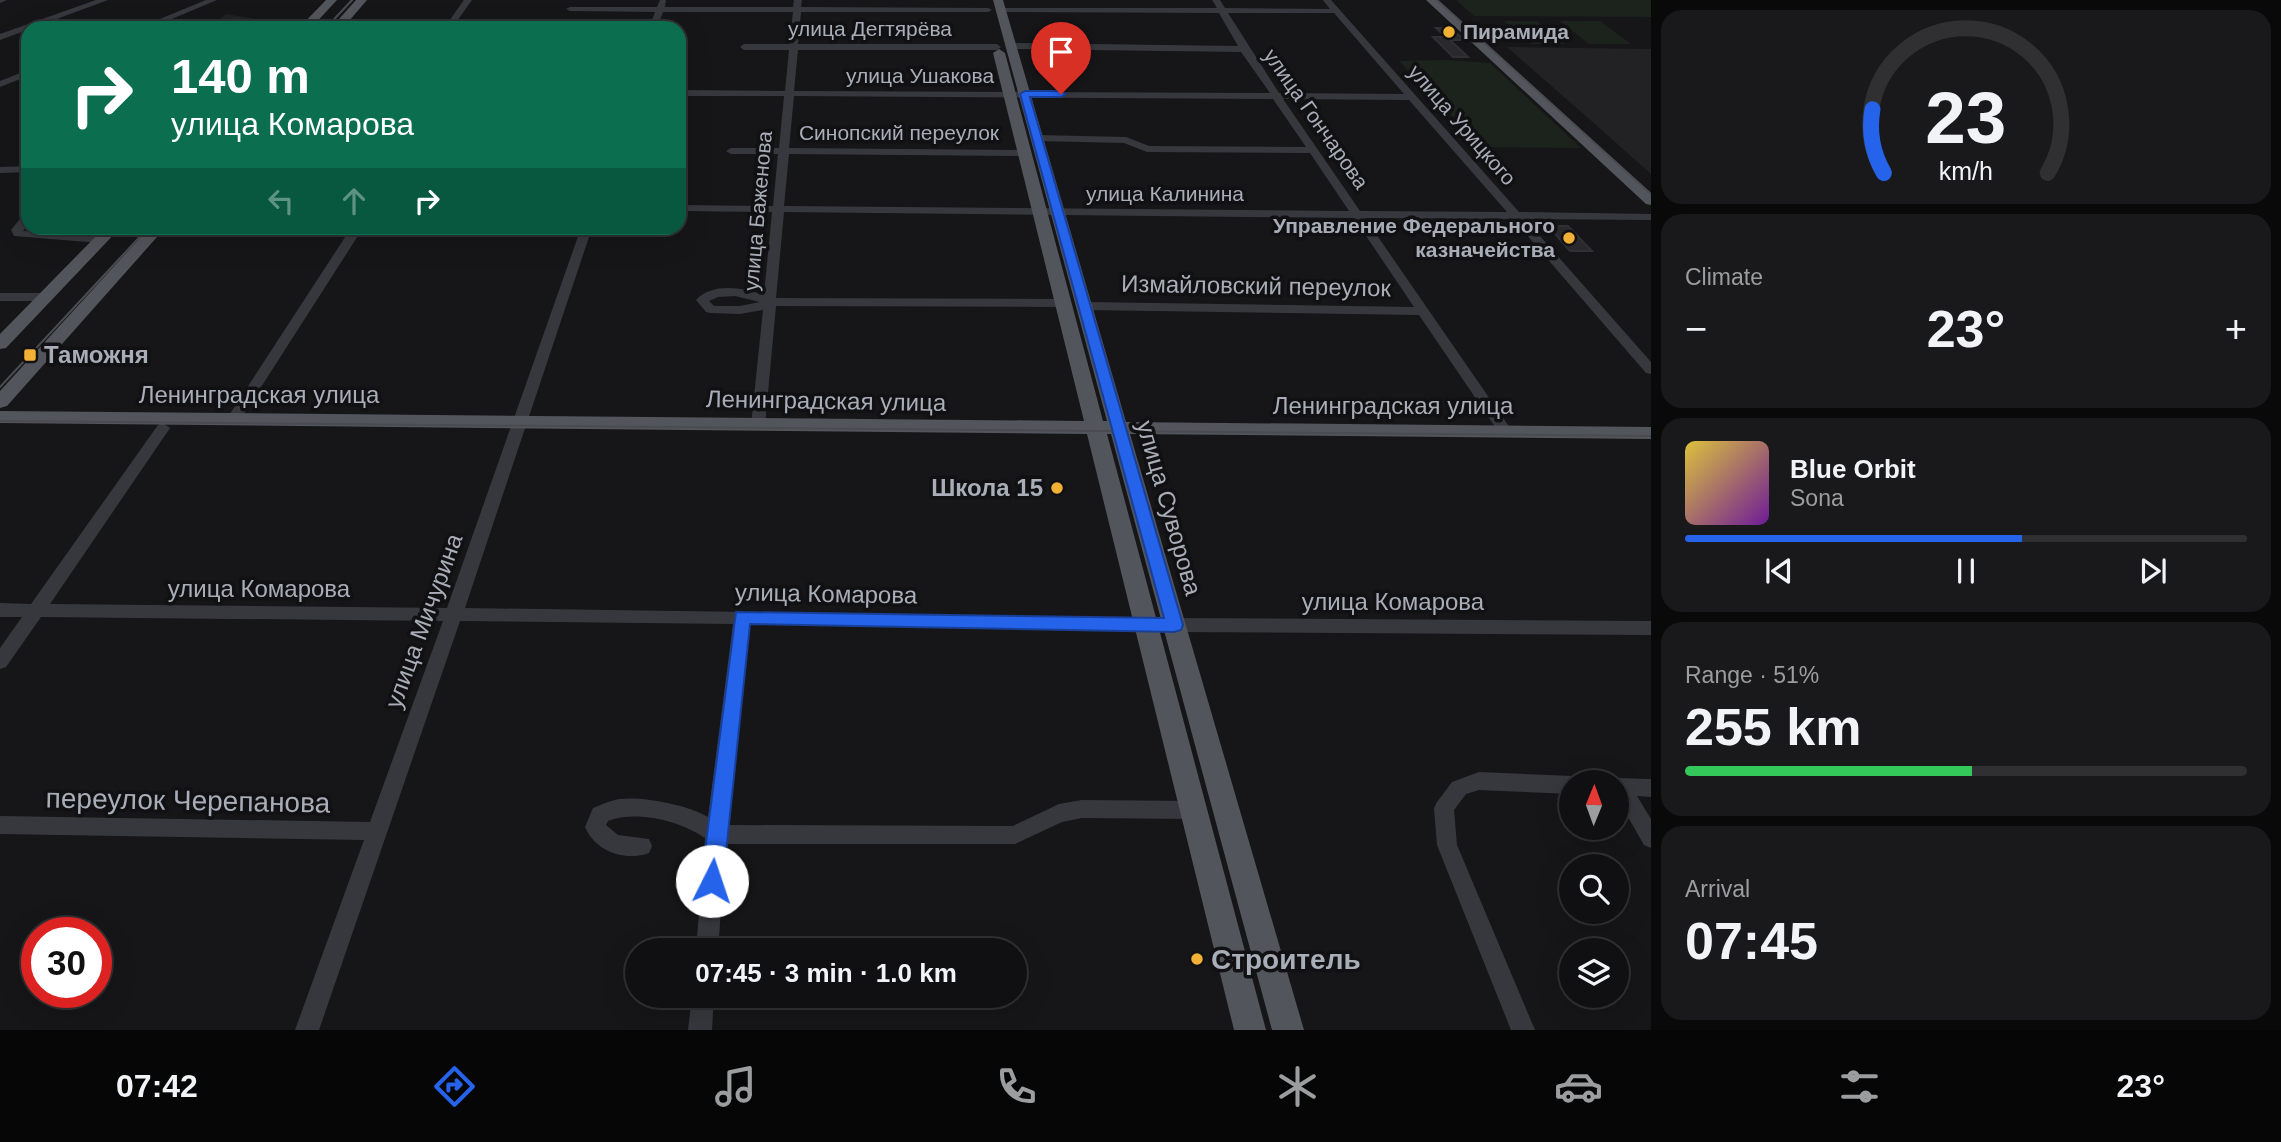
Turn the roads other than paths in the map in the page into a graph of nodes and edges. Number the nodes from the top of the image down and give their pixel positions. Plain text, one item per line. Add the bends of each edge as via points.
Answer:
1 (104, 0) edge
2 (178, 0) edge
3 (212, 0) edge
4 (332, 0) edge
5 (362, 0) edge
6 (468, 0) edge
7 (1216, 0) edge
8 (1327, 0) edge
9 (1431, 0) edge
10 (1445, 0) edge
11 (661, 4) edge
12 (798, 4) edge
13 (200, 5) junction
14 (993, 5) edge
15 (570, 9) dead end
16 (1223, 10) junction
17 (1338, 11) junction
18 (45, 21) edge
19 (160, 21) edge
20 (312, 21) edge
21 (343, 21) edge
22 (453, 21) edge
23 (655, 21) edge
24 (21, 30) edge
25 (0, 37) edge
26 (794, 46) junction
27 (1004, 46) junction
28 (744, 47) dead end
29 (1244, 49) junction
30 (0, 73) edge
31 (21, 76) edge
32 (16, 78) junction
33 (21, 79) edge
34 (0, 84) edge
35 (686, 93) edge
36 (788, 93) junction
37 (1017, 94) junction
38 (1277, 96) junction
39 (1412, 97) junction
40 (1031, 146) junction
41 (1313, 150) junction
42 (731, 151) dead end
43 (783, 152) junction
44 (21, 169) edge
45 (0, 170) edge
46 (1651, 184) edge
47 (1651, 201) edge
48 (686, 208) edge
49 (778, 208) junction
50 (1048, 212) junction
51 (1359, 214) junction
52 (1514, 215) junction
53 (1651, 217) edge
54 (32, 235) edge
55 (105, 235) edge
56 (151, 235) edge
57 (352, 235) edge
58 (584, 235) edge
59 (100, 240) junction
60 (0, 297) edge
61 (45, 297) junction
62 (770, 302) junction
63 (1063, 303) junction
64 (1086, 306) junction
65 (1425, 311) junction
66 (0, 344) edge
67 (1651, 370) edge
68 (0, 402) edge
69 (0, 417) edge
70 (233, 420) junction
71 (758, 425) junction
72 (0, 427) edge
73 (520, 427) junction
74 (163, 428) junction
75 (1505, 432) junction
76 (1097, 433) junction
77 (1120, 433) junction
78 (1651, 433) edge
79 (1651, 443) edge
80 (0, 610) edge
81 (36, 612) junction
82 (452, 615) junction
83 (742, 617) junction
84 (1146, 624) junction
85 (1174, 625) junction
86 (1651, 628) edge
87 (0, 662) edge
88 (1559, 784) edge
89 (1629, 787) edge
90 (1651, 788) edge
91 (1629, 803) edge
92 (1193, 810) junction
93 (0, 825) edge
94 (375, 831) junction
95 (716, 834) junction
96 (1651, 838) edge
97 (642, 846) dead end
98 (708, 938) edge
99 (702, 1008) edge
100 (306, 1030) edge
101 (700, 1030) edge
102 (1250, 1030) edge
103 (1288, 1030) edge
104 (1522, 1030) edge

1 - 18 street
2 - 13 street
3 - 13 street
4 - 20 main road
5 - 21 main road
6 - 22 street
7 - 16 street, улица Гончарова
8 - 17 street, улица Урицкого
9 - 47 main road
10 - 46 main road
11 - 12 street
11 - 15 street
11 - 23 street
12 - 14 street
12 - 26 street, улица Баженова
13 - 19 street
14 - 16 street
14 - 27 main road, улица Суворова
16 - 17 street
16 - 29 street, улица Гончарова
17 - 39 street, улица Урицкого
24 - 25 street
26 - 27 street, улица Дегтярёва
26 - 28 street, улица Дегтярёва
26 - 36 street, улица Баженова
27 - 29 street, улица Дегтярёва
27 - 37 main road, улица Суворова
29 - 38 street, улица Гончарова
30 - 32 street
31 - 32 street
32 - 33 street
32 - 34 street
35 - 36 street, улица Ушакова
36 - 37 street, улица Ушакова
36 - 43 street, улица Баженова
37 - 38 street, улица Ушакова
37 - 40 main road, улица Суворова
38 - 39 street, улица Ушакова
38 - 41 street, улица Гончарова
39 - 52 street, улица Урицкого
40 - 41 street, Синопский переулок via 1126,139 1147,149
40 - 43 street, Синопский переулок
40 - 50 main road, улица Суворова
41 - 51 street, улица Гончарова
42 - 43 street, Синопский переулок
43 - 49 street, улица Баженова
44 - 45 street
48 - 49 street, улица Калинина
49 - 50 street, улица Калинина
49 - 62 street, улица Баженова
50 - 51 street, улица Калинина
50 - 63 main road, улица Суворова
50 - 64 main road, улица Суворова
51 - 52 street, улица Калинина
51 - 65 street, улица Гончарова
52 - 53 street, улица Калинина
52 - 67 street, улица Урицкого
54 - 59 street
55 - 59 main road
56 - 68 main road
57 - 70 street
58 - 73 street, улица Мичурина
59 - 61 main road
60 - 61 street
61 - 66 main road
62 - 63 street
62 - 71 street, улица Баженова
63 - 76 main road, улица Суворова
64 - 65 street, Измайловский переулок
64 - 77 main road, улица Суворова
65 - 75 street, улица Гончарова
69 - 70 main road, Ленинградская улица
70 - 73 main road, Ленинградская улица
71 - 73 main road, Ленинградская улица
71 - 76 main road, Ленинградская улица
72 - 74 main road, Ленинградская улица
73 - 74 main road, Ленинградская улица
73 - 76 main road, Ленинградская улица
73 - 82 street, улица Мичурина
74 - 81 street
75 - 77 main road, Ленинградская улица
75 - 78 main road, Ленинградская улица
76 - 77 main road, Ленинградская улица
76 - 84 main road, улица Суворова
77 - 79 main road, Ленинградская улица
77 - 85 main road, улица Суворова
80 - 81 street, улица Комарова
81 - 82 street, улица Комарова
81 - 87 street
82 - 83 street, улица Комарова
82 - 94 street, улица Мичурина
83 - 84 street, улица Комарова
83 - 95 street
84 - 85 street, улица Комарова
84 - 92 main road, улица Суворова
85 - 86 street, улица Комарова
85 - 103 main road, улица Суворова
88 - 104 street via 1479,781 1460,788 1444,808 1447,845
89 - 90 street
91 - 96 street
92 - 95 street via 1082,809 1059,813 1015,835
92 - 102 main road, улица Суворова
93 - 94 street, переулок Черепанова
94 - 100 street, улица Мичурина
95 - 97 street via 693,819 646,809 619,808 600,815 595,827 606,841
95 - 98 street
99 - 101 street

